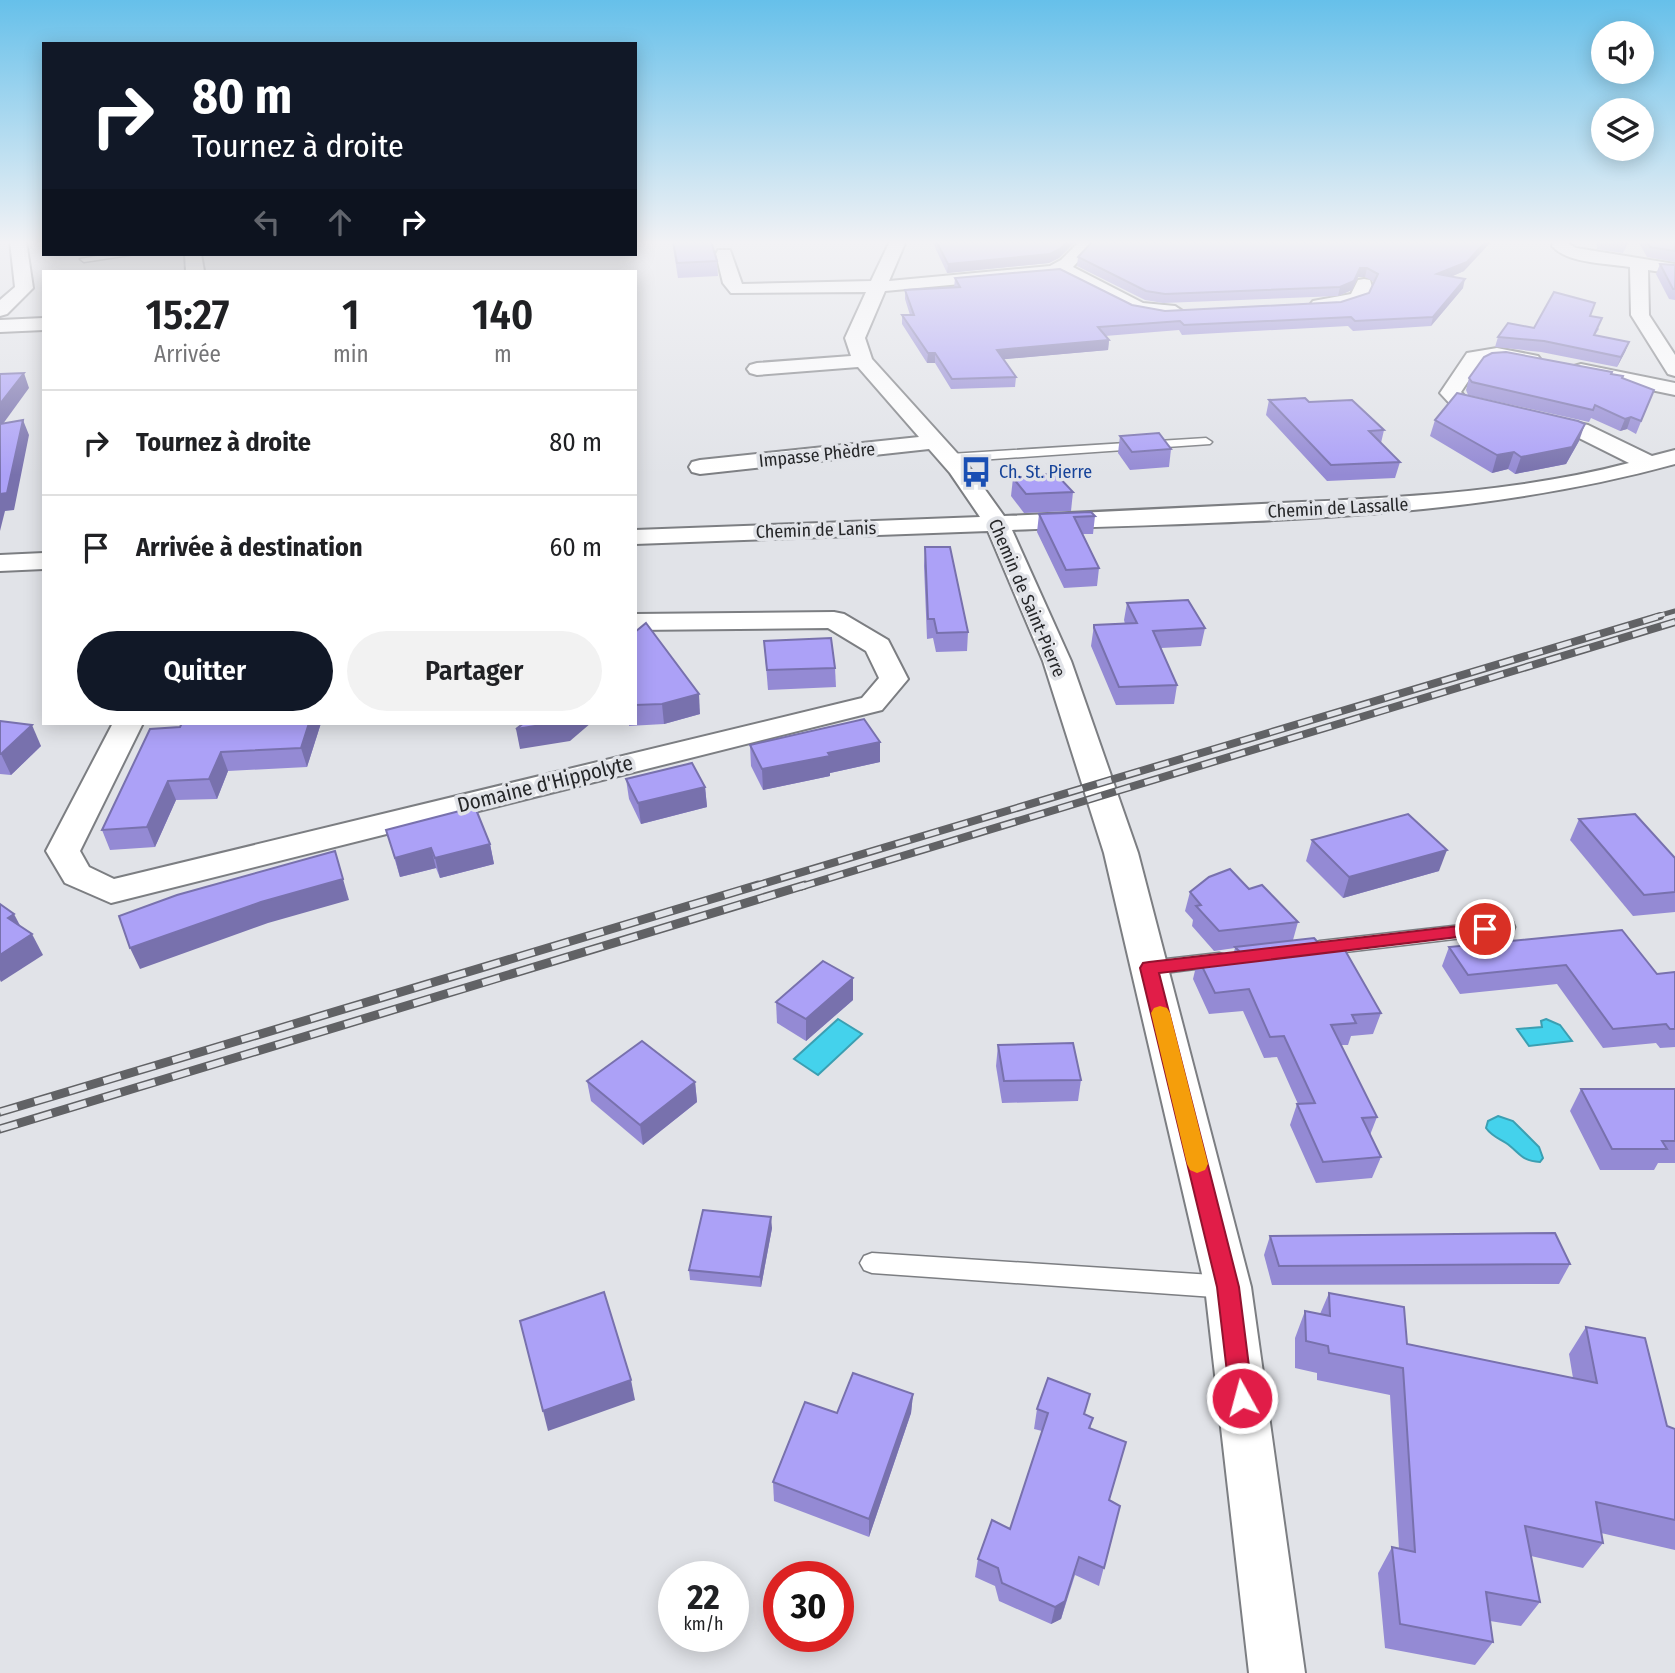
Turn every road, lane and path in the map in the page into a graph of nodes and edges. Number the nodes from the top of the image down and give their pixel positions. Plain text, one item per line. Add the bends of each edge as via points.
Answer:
1 (863, 319) edge
2 (1643, 319) edge
3 (42, 324) edge
4 (0, 326) edge
5 (863, 361) junction
6 (757, 369) dead end
7 (1675, 370) edge
8 (1675, 389) edge
9 (1206, 442) dead end
10 (942, 450) junction
11 (1675, 457) edge
12 (1650, 464) junction
13 (700, 467) dead end
14 (997, 524) junction
15 (637, 537) edge
16 (42, 562) edge
17 (0, 564) edge
18 (637, 622) edge
19 (127, 725) edge
20 (1506, 927) dead end
21 (1297, 951) edge
22 (1243, 957) edge
23 (1149, 968) junction
24 (872, 1263) dead end
25 (1228, 1287) junction
26 (1277, 1673) edge

1 - 5 street via 855,338
2 - 7 street
3 - 4 street
5 - 6 street
5 - 10 street, Chemin de Saint-Pierre
8 - 12 street via 1497,354 1474,357 1450,393 1473,406 1580,430
9 - 10 lane
10 - 13 street, Impasse Phèdre
10 - 14 street, Chemin de Saint-Pierre
11 - 12 street, Chemin de Lassalle
12 - 14 street, Chemin de Lassalle via 1526,492 1460,500
14 - 15 street, Chemin de Lanis
14 - 23 street, Chemin de Saint-Pierre via 1057,662 1121,853
16 - 17 street
18 - 19 street, Domaine d'Hippolyte via 834,620 878,646 894,679 872,704 111,891 77,875 63,851
20 - 21 lane
22 - 23 lane
23 - 25 street, Chemin de Saint-Pierre
24 - 25 lane
25 - 26 street, Chemin de Saint-Pierre

